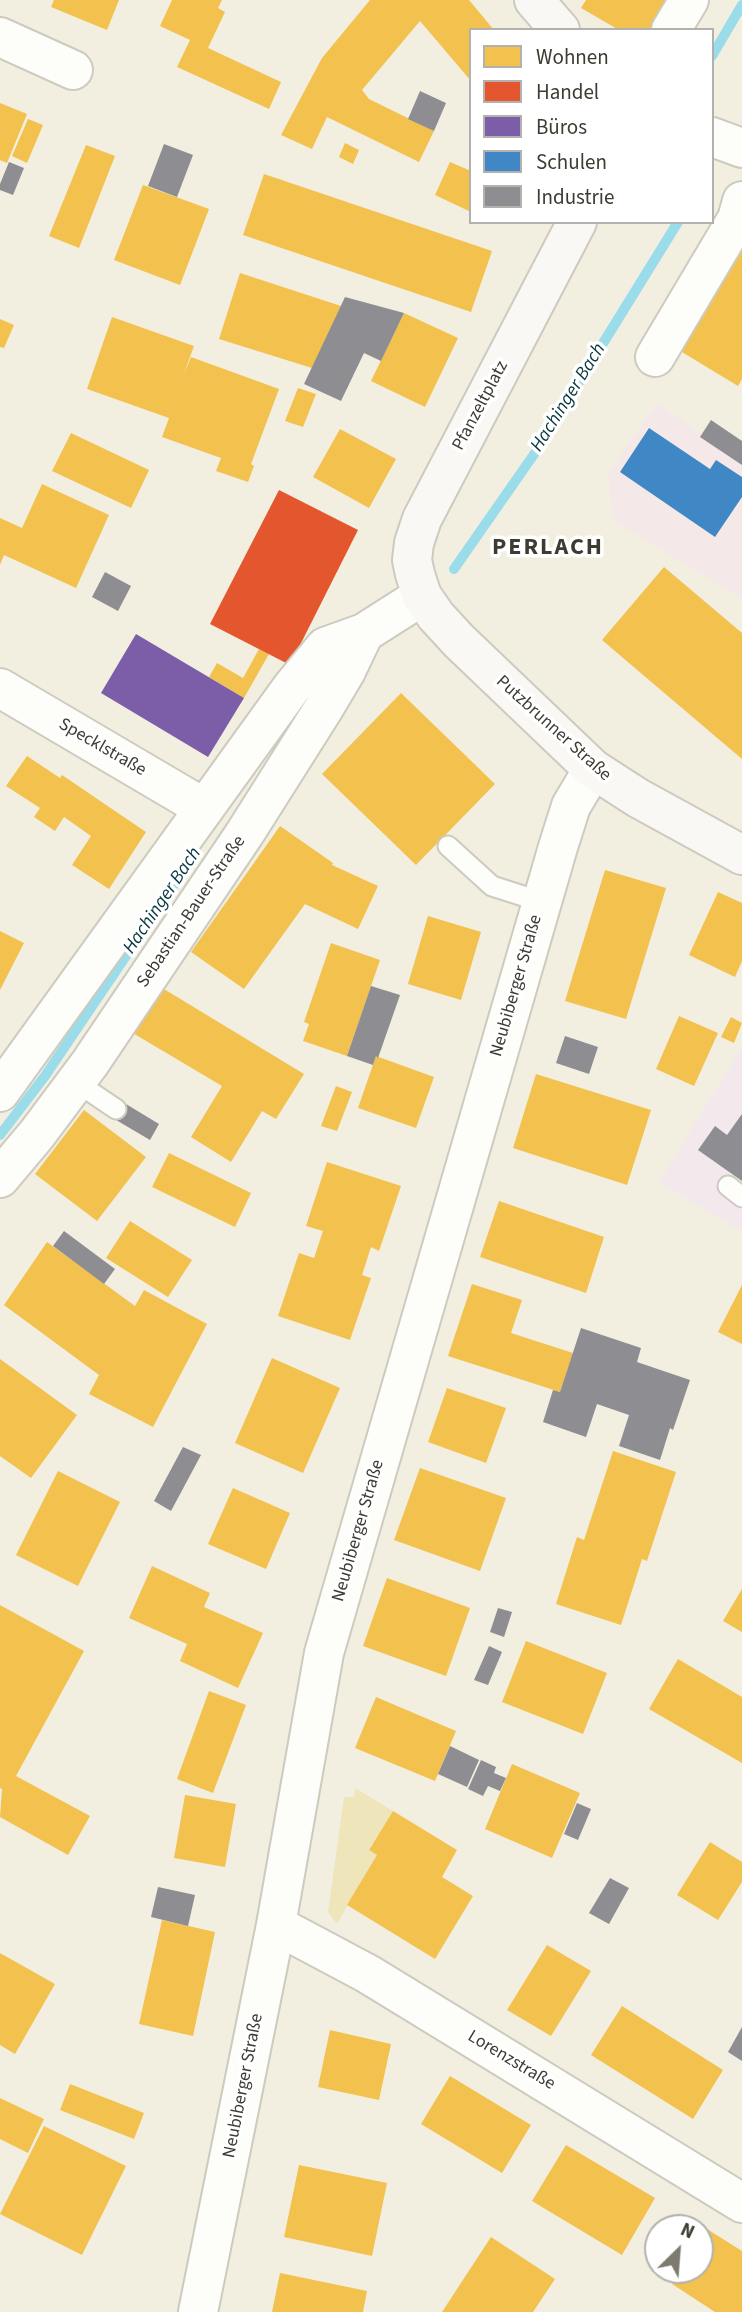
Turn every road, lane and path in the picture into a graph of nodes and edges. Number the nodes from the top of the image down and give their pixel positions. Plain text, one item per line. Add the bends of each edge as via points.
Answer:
1 (534, 0) edge
2 (689, 0) edge
3 (558, 28) edge
4 (672, 28) edge
5 (0, 37) edge
6 (73, 69) dead end
7 (742, 201) edge
8 (576, 224) edge
9 (655, 357) dead end
10 (422, 596) junction
11 (364, 633) junction
12 (0, 688) edge
13 (593, 769) junction
14 (204, 808) junction
15 (448, 846) dead end
16 (742, 855) edge
17 (541, 902) junction
18 (76, 1082) junction
19 (0, 1092) edge
20 (116, 1109) dead end
21 (0, 1178) edge
22 (276, 1924) junction
23 (742, 2203) edge
24 (198, 2312) edge

1 - 3 main road
2 - 4 street
5 - 6 street
7 - 9 street via 737,219
8 - 10 main road, Pfanzeltplatz via 422,519 412,560
10 - 11 street
10 - 13 main road, Putzbrunner Straße via 459,641
11 - 14 street via 325,647
11 - 18 street, Sebastian-Bauer-Straße via 335,689 245,833
12 - 14 street, Specklstraße
13 - 16 main road, Putzbrunner Straße
13 - 17 street, Neubiberger Straße via 571,806
14 - 19 street
15 - 17 lane via 492,886
17 - 22 street, Neubiberger Straße via 324,1653
18 - 20 lane
18 - 21 street, Sebastian-Bauer-Straße
22 - 23 street, Lorenzstraße via 368,1974
22 - 24 street, Neubiberger Straße

